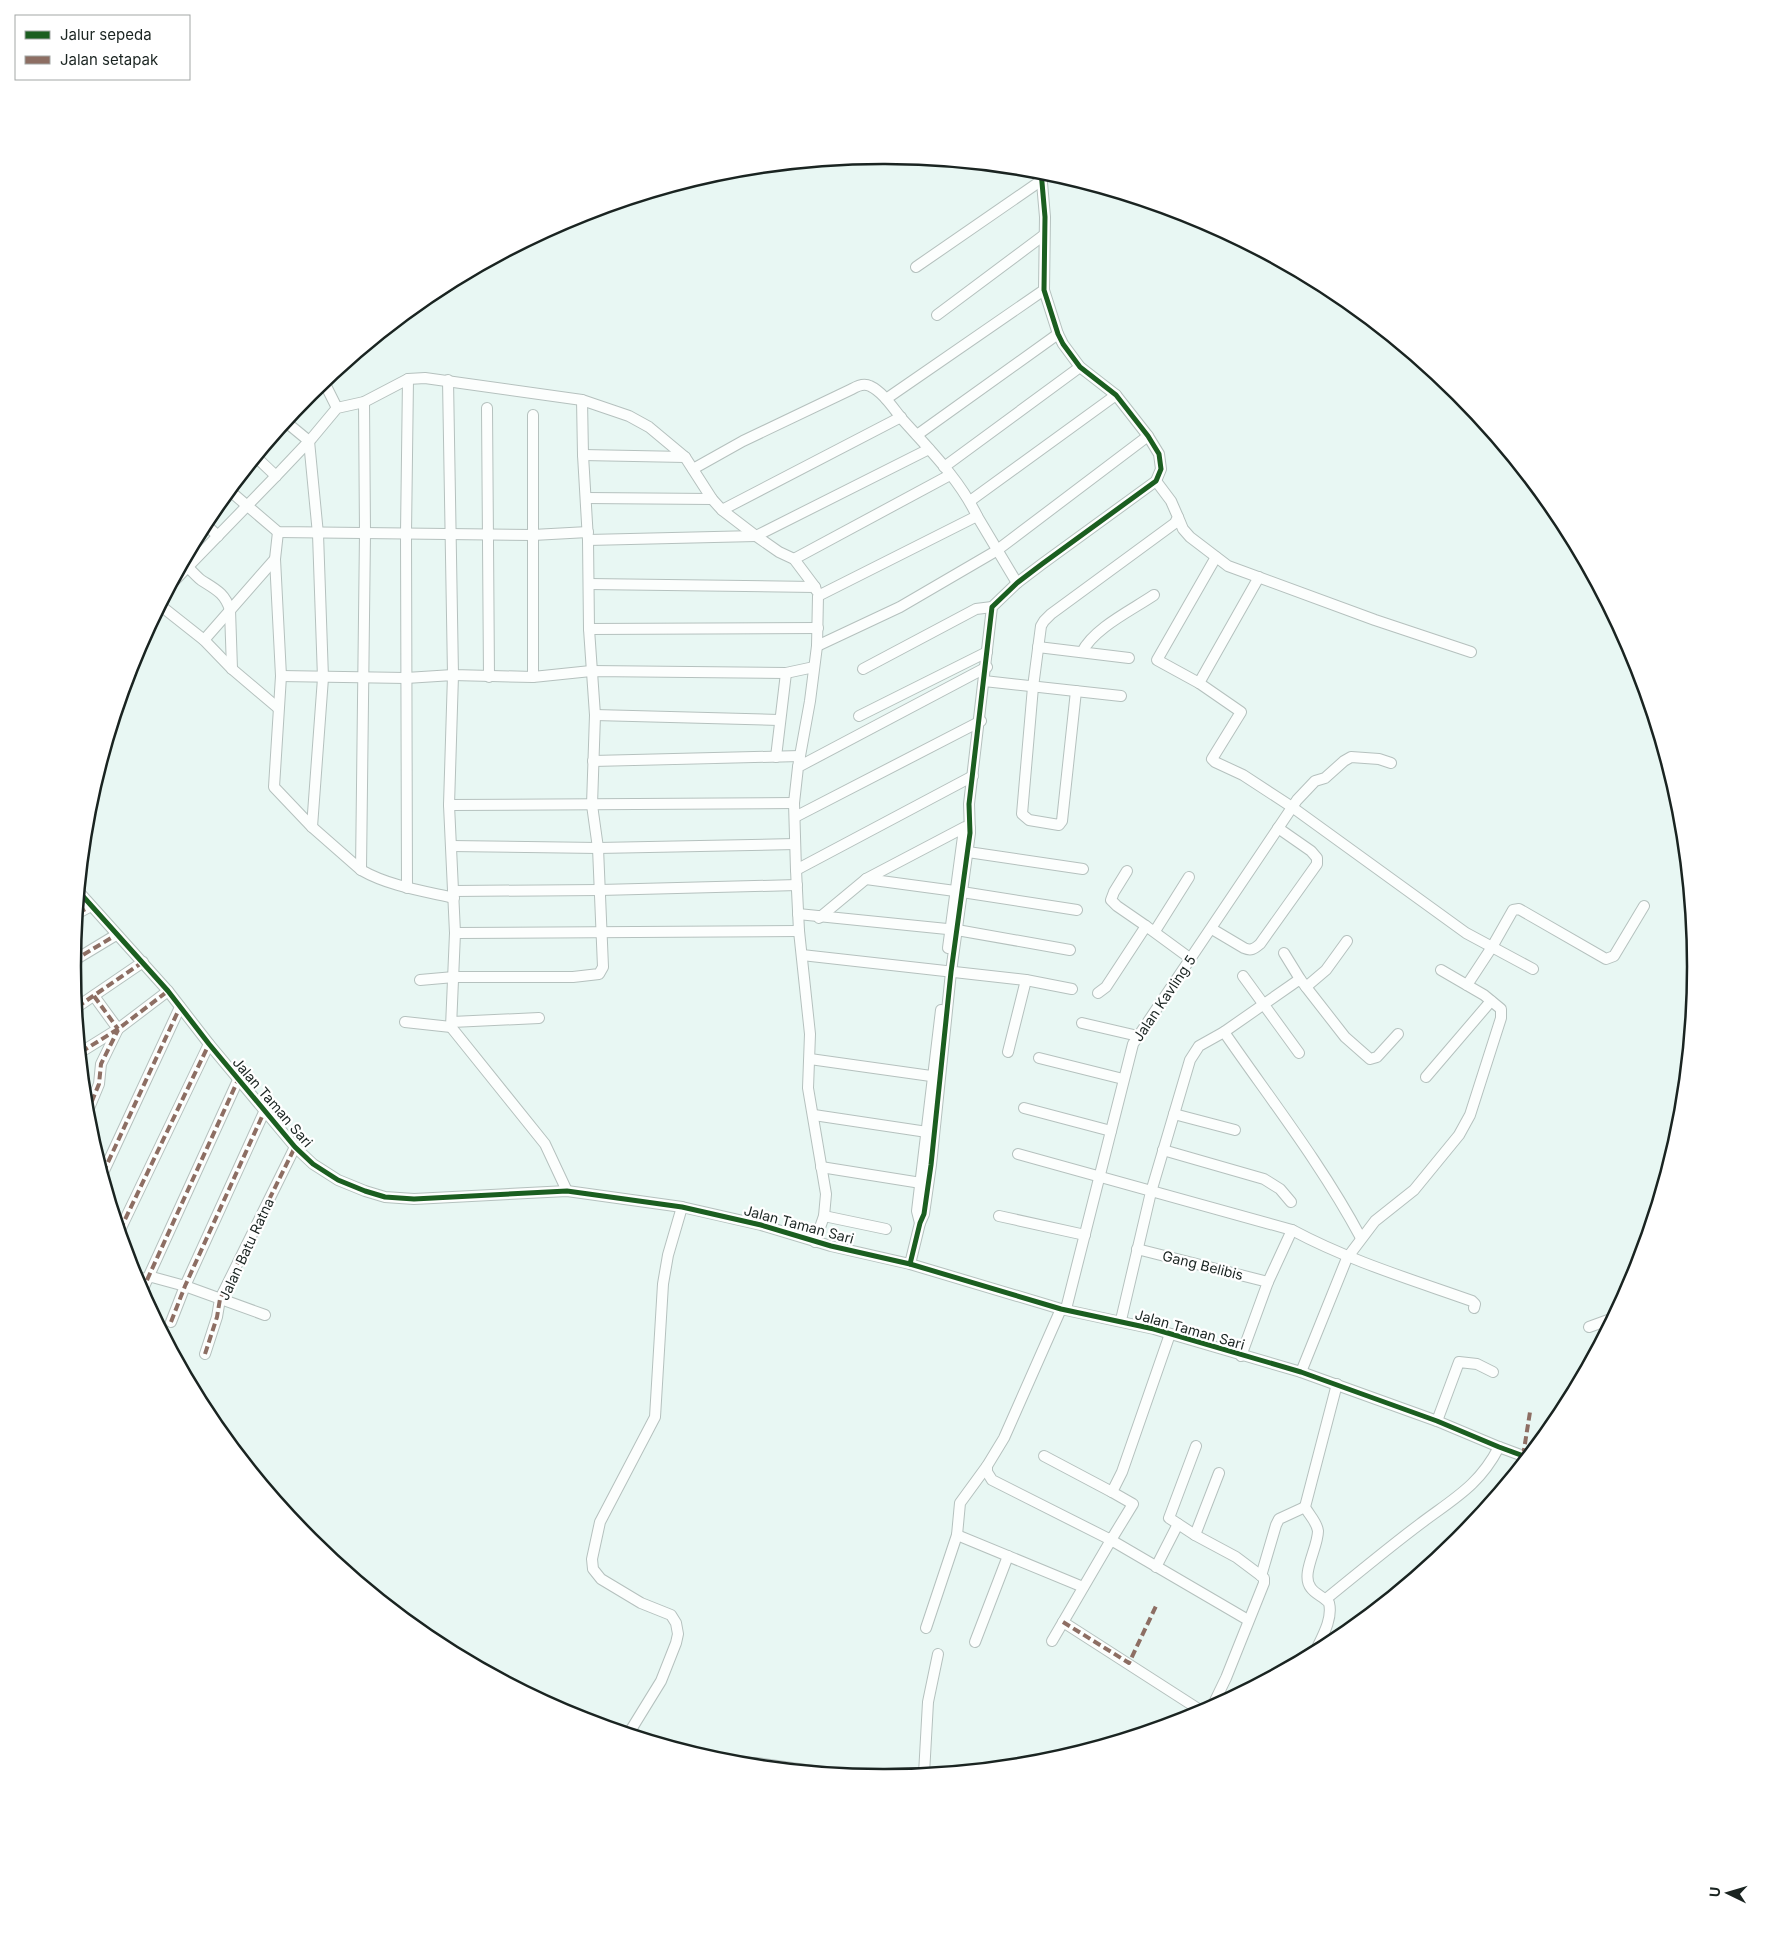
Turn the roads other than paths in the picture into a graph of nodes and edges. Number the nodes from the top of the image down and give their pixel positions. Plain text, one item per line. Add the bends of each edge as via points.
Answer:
1 (1037, 178) edge
2 (1042, 179) edge
3 (1044, 235) junction
4 (916, 267) dead end
5 (1044, 290) junction
6 (938, 315) dead end
7 (1058, 334) junction
8 (1080, 367) junction
9 (408, 379) junction
10 (448, 380) junction
11 (326, 390) edge
12 (1116, 395) junction
13 (886, 399) junction
14 (582, 400) junction
15 (364, 402) junction
16 (337, 408) junction
17 (487, 408) dead end
18 (533, 415) dead end
19 (901, 417) junction
20 (291, 426) edge
21 (917, 435) junction
22 (1148, 436) junction
23 (309, 441) junction
24 (929, 449) junction
25 (583, 455) junction
26 (685, 457) junction
27 (260, 461) edge
28 (693, 470) junction
29 (947, 471) junction
30 (276, 476) junction
31 (1156, 481) junction
32 (235, 496) edge
33 (586, 498) junction
34 (712, 499) junction
35 (970, 501) junction
36 (247, 507) junction
37 (722, 510) junction
38 (977, 516) junction
39 (1178, 518) junction
40 (211, 530) edge
41 (278, 532) junction
42 (365, 533) junction
43 (406, 533) junction
44 (318, 534) junction
45 (452, 534) junction
46 (488, 534) junction
47 (533, 535) junction
48 (218, 536) junction
49 (588, 536) junction
50 (756, 536) junction
51 (996, 550) junction
52 (1216, 557) junction
53 (193, 559) edge
54 (275, 559) junction
55 (794, 559) junction
56 (188, 567) edge
57 (1259, 578) junction
58 (1017, 583) junction
59 (589, 584) junction
60 (816, 591) junction
61 (1154, 595) dead end
62 (992, 607) junction
63 (165, 609) edge
64 (230, 610) junction
65 (818, 628) junction
66 (589, 629) junction
67 (204, 640) junction
68 (817, 646) junction
69 (1038, 647) junction
70 (988, 652) junction
71 (1082, 652) junction
72 (1471, 652) dead end
73 (1129, 658) dead end
74 (814, 667) junction
75 (987, 667) junction
76 (232, 669) junction
77 (863, 669) dead end
78 (591, 672) junction
79 (786, 673) junction
80 (453, 675) junction
81 (281, 676) junction
82 (489, 677) junction
83 (533, 677) junction
84 (323, 678) junction
85 (363, 678) junction
86 (406, 678) junction
87 (984, 681) junction
88 (1199, 682) junction
89 (1033, 687) junction
90 (1076, 691) junction
91 (1121, 696) dead end
92 (278, 708) junction
93 (595, 715) junction
94 (859, 716) dead end
95 (780, 720) junction
96 (981, 721) junction
97 (800, 756) junction
98 (776, 757) junction
99 (593, 761) junction
100 (1391, 763) dead end
101 (798, 767) junction
102 (973, 776) junction
103 (794, 803) junction
104 (1294, 803) junction
105 (450, 805) junction
106 (592, 805) junction
107 (795, 817) junction
108 (312, 827) junction
109 (968, 827) junction
110 (1278, 828) junction
111 (795, 844) junction
112 (451, 846) junction
113 (598, 848) junction
114 (968, 852) junction
115 (361, 870) junction
116 (796, 870) junction
117 (1083, 870) dead end
118 (1127, 871) dead end
119 (1189, 877) dead end
120 (866, 879) junction
121 (797, 885) junction
122 (408, 888) junction
123 (600, 890) junction
124 (959, 892) junction
125 (454, 894) junction
126 (85, 898) edge
127 (91, 906) junction
128 (1644, 906) dead end
129 (83, 910) edge
130 (1077, 910) dead end
131 (798, 914) junction
132 (819, 918) junction
133 (1150, 929) junction
134 (1212, 929) junction
135 (799, 930) junction
136 (954, 930) junction
137 (455, 933) junction
138 (602, 933) junction
139 (116, 935) junction
140 (1347, 941) dead end
141 (1492, 948) junction
142 (1070, 950) dead end
143 (1284, 952) dead end
144 (802, 955) junction
145 (81, 956) edge
146 (1190, 959) junction
147 (143, 962) junction
148 (1533, 969) dead end
149 (1441, 970) dead end
150 (948, 972) junction
151 (1243, 976) dead end
152 (454, 977) junction
153 (420, 980) dead end
154 (1026, 980) junction
155 (1303, 983) junction
156 (1467, 985) junction
157 (1072, 988) dead end
158 (168, 991) junction
159 (1098, 993) dead end
160 (94, 996) junction
161 (1491, 1001) junction
162 (82, 1003) edge
163 (1264, 1005) junction
164 (180, 1007) junction
165 (539, 1018) dead end
166 (405, 1022) dead end
167 (1082, 1023) dead end
168 (451, 1024) junction
169 (118, 1029) junction
170 (1224, 1032) junction
171 (1398, 1034) dead end
172 (1138, 1036) junction
173 (209, 1044) junction
174 (86, 1049) edge
175 (1008, 1052) dead end
176 (1300, 1053) dead end
177 (1039, 1058) dead end
178 (810, 1059) junction
179 (936, 1077) junction
180 (1426, 1077) dead end
181 (1123, 1079) junction
182 (238, 1080) junction
183 (93, 1101) edge
184 (934, 1108) junction
185 (1024, 1108) dead end
186 (265, 1110) junction
187 (1174, 1114) junction
188 (814, 1115) junction
189 (1111, 1130) junction
190 (1235, 1130) dead end
191 (927, 1132) junction
192 (295, 1148) junction
193 (1163, 1150) junction
194 (1018, 1154) dead end
195 (107, 1165) edge
196 (927, 1165) junction
197 (821, 1167) junction
198 (1099, 1178) junction
199 (921, 1183) junction
200 (567, 1191) junction
201 (1151, 1192) junction
202 (1291, 1202) dead end
203 (682, 1207) junction
204 (824, 1216) junction
205 (999, 1216) dead end
206 (920, 1222) junction
207 (123, 1223) edge
208 (886, 1229) dead end
209 (1292, 1230) junction
210 (1084, 1235) junction
211 (1361, 1238) junction
212 (815, 1242) junction
213 (1137, 1249) junction
214 (1347, 1258) junction
215 (910, 1264) junction
216 (147, 1277) junction
217 (144, 1278) edge
218 (145, 1281) edge
219 (1268, 1282) junction
220 (184, 1286) junction
221 (220, 1299) junction
222 (1474, 1308) dead end
223 (1063, 1309) junction
224 (265, 1315) dead end
225 (1121, 1320) junction
226 (1604, 1321) edge
227 (171, 1322) dead end
228 (1589, 1327) dead end
229 (1170, 1334) junction
230 (205, 1354) dead end
231 (1241, 1356) junction
232 (1301, 1372) junction
233 (1493, 1372) dead end
234 (1337, 1384) junction
235 (1437, 1421) junction
236 (1196, 1446) dead end
237 (1499, 1448) junction
238 (1521, 1455) edge
239 (1044, 1456) dead end
240 (987, 1466) junction
241 (1218, 1473) dead end
242 (1112, 1492) junction
243 (1305, 1507) junction
244 (1178, 1524) junction
245 (958, 1535) junction
246 (1195, 1535) junction
247 (1110, 1540) junction
248 (1008, 1556) junction
249 (1156, 1567) junction
250 (1261, 1576) junction
251 (1083, 1587) junction
252 (1326, 1599) junction
253 (1248, 1620) junction
254 (1063, 1622) junction
255 (926, 1628) dead end
256 (1321, 1639) edge
257 (1052, 1641) dead end
258 (975, 1642) dead end
259 (938, 1654) dead end
260 (1217, 1696) edge
261 (1194, 1707) edge
262 (632, 1729) edge
263 (924, 1768) edge

1 - 4 street
2 - 3 street
3 - 5 street
3 - 6 street
5 - 7 street
5 - 13 street
7 - 8 street
7 - 21 street
8 - 12 street
8 - 29 street
9 - 10 street
9 - 15 street
9 - 43 street
10 - 14 street
10 - 45 street
11 - 16 street
12 - 22 street
12 - 35 street
13 - 19 street
13 - 28 street via 871,386 860,385 743,441
14 - 25 street
14 - 26 street via 629,416 649,427
15 - 16 street
15 - 42 street
16 - 23 street
17 - 46 street
18 - 47 street
19 - 21 street
19 - 37 street
20 - 23 street
21 - 24 street
22 - 31 street via 1159,454 1161,469
22 - 51 street
23 - 30 street
23 - 44 street
24 - 29 street
24 - 50 street
25 - 26 street
25 - 33 street
26 - 28 street
27 - 30 street
28 - 34 street
29 - 35 street
29 - 55 street
30 - 36 street
31 - 39 street via 1171,501
31 - 58 street
32 - 36 street
33 - 34 street
33 - 49 street
34 - 37 street
35 - 38 street
36 - 41 street
36 - 48 street
37 - 50 street
38 - 51 street
38 - 60 street
39 - 52 street via 1190,537
39 - 69 street via 1171,527 1044,621
40 - 48 street
41 - 44 street
41 - 54 street
42 - 43 street
42 - 44 street
42 - 85 street
43 - 45 street
43 - 86 street
44 - 84 street
45 - 46 street
45 - 80 street
46 - 47 street
46 - 82 street
47 - 49 street
47 - 83 street
48 - 53 street
49 - 50 street
49 - 59 street
50 - 55 street
51 - 58 street
51 - 68 street via 900,607
52 - 57 street via 1228,566
52 - 88 street via 1157,660
54 - 64 street
54 - 81 street
55 - 60 street
56 - 64 street via 222,593
57 - 72 street
57 - 88 street
58 - 62 street
59 - 60 street
59 - 66 street
60 - 65 street
61 - 71 street via 1089,640
62 - 70 street
62 - 77 street via 976,609
63 - 67 street
64 - 67 street
64 - 76 street
65 - 66 street
65 - 68 street
66 - 78 street
67 - 76 street
68 - 74 street
69 - 71 street
69 - 89 street
70 - 75 street
70 - 94 street
71 - 73 street
74 - 79 street
74 - 97 street
75 - 87 street
75 - 101 street
76 - 92 street
78 - 79 street
78 - 83 street
78 - 93 street
79 - 95 street
80 - 82 street
80 - 86 street
80 - 105 street
81 - 84 street
81 - 92 street
82 - 83 street
84 - 85 street
84 - 108 street
85 - 86 street
85 - 115 street
86 - 122 street
87 - 89 street
87 - 96 street
88 - 104 street via 1241,712 1212,758 1215,762
89 - 90 street
89 - 90 street via 1022,814 1026,819 1058,826 1062,821
90 - 91 street
92 - 108 street via 274,787
93 - 95 street
93 - 99 street
95 - 98 street
96 - 102 street
96 - 107 street
97 - 98 street
97 - 101 street
98 - 99 street
99 - 106 street
100 - 104 street, Jalan Kavling 5 via 1351,757 1325,778 1315,781
101 - 103 street
102 - 109 street
102 - 116 street
103 - 106 street
103 - 107 street
104 - 110 street, Jalan Kavling 5
104 - 141 street via 1466,934
105 - 106 street
105 - 112 street
106 - 113 street
107 - 111 street
108 - 115 street
109 - 114 street
109 - 120 street
109 - 124 street
110 - 134 street, Jalan Kavling 5
110 - 134 street via 1311,851 1318,858 1316,864 1255,948 1248,950
111 - 113 street
111 - 116 street
112 - 113 street
112 - 125 street
113 - 123 street
114 - 117 street
114 - 124 street
115 - 122 street
116 - 121 street
118 - 133 street via 1111,900
119 - 133 street
120 - 124 street
120 - 132 street
121 - 123 street
121 - 131 street
122 - 125 street
123 - 125 street
123 - 138 street
124 - 130 street
124 - 136 street
125 - 137 street
126 - 127 street, Jalan Taman Sari
127 - 129 street
127 - 139 street, Jalan Taman Sari
128 - 141 street via 1614,956 1606,959 1519,909 1513,910
131 - 132 street
131 - 135 street
132 - 136 street
133 - 146 street
133 - 159 street
134 - 146 street, Jalan Kavling 5
135 - 138 street
135 - 144 street
136 - 142 street
136 - 150 street
137 - 138 street
137 - 152 street
138 - 152 street via 603,967 599,974 573,978
139 - 145 street
139 - 147 street, Jalan Taman Sari
140 - 155 street via 1326,970
141 - 148 street
141 - 156 street
143 - 155 street
144 - 150 street
144 - 178 street
146 - 172 street, Jalan Kavling 5
147 - 158 street, Jalan Taman Sari
147 - 160 street
149 - 156 street
150 - 154 street
150 - 179 street
151 - 163 street
152 - 153 street
152 - 168 street
154 - 157 street
154 - 175 street
155 - 163 street
155 - 171 street via 1345,1038 1370,1059 1378,1057
156 - 161 street
158 - 164 street, Jalan Taman Sari
158 - 169 street
160 - 162 street
160 - 169 street
161 - 180 street
161 - 211 street via 1501,1009 1501,1018 1470,1115 1459,1135 1414,1190 1375,1220
163 - 170 street
163 - 176 street
164 - 173 street, Jalan Taman Sari
164 - 195 street
165 - 168 street
166 - 168 street
167 - 172 street
168 - 200 street via 545,1144
169 - 174 street
169 - 183 street via 101,1064
170 - 187 street via 1199,1046 1190,1060
170 - 211 street via 1342,1203
172 - 181 street, Jalan Kavling 5 via 1130,1051
173 - 182 street, Jalan Taman Sari
173 - 207 street
177 - 181 street
178 - 179 street
178 - 188 street via 808,1088
179 - 184 street
181 - 189 street, Jalan Kavling 5
182 - 186 street, Jalan Taman Sari
182 - 216 street
184 - 191 street
184 - 196 street
185 - 189 street
186 - 192 street, Jalan Taman Sari
186 - 220 street
187 - 190 street
187 - 193 street
188 - 191 street
188 - 197 street
189 - 198 street, Jalan Kavling 5
191 - 196 street
192 - 200 street, Jalan Taman Sari via 338,1180 386,1197 414,1199
192 - 221 street, Jalan Batu Ratna
193 - 201 street
193 - 202 street via 1264,1178
194 - 198 street
196 - 199 street
196 - 206 street via 924,1214
197 - 199 street
197 - 204 street via 826,1194
198 - 201 street
198 - 210 street, Jalan Kavling 5
199 - 206 street via 917,1211
200 - 203 street, Jalan Taman Sari
201 - 209 street
201 - 213 street
203 - 212 street, Jalan Taman Sari via 761,1225
203 - 262 street via 663,1284 655,1417 600,1522 592,1559 593,1569 601,1579 642,1603 672,1615 676,1623 676,1642 661,1681
204 - 208 street
204 - 212 street
205 - 210 street
206 - 215 street
209 - 214 street
209 - 219 street
210 - 223 street, Jalan Kavling 5
211 - 214 street
212 - 215 street, Jalan Taman Sari
213 - 219 street, Gang Belibis
213 - 225 street
214 - 222 street via 1472,1301
214 - 232 street
215 - 223 street, Jalan Taman Sari
216 - 217 street
216 - 218 street
216 - 220 street
219 - 231 street
220 - 221 street
220 - 227 street
221 - 224 street
221 - 230 street, Jalan Batu Ratna
223 - 225 street, Jalan Taman Sari
223 - 240 street, Jalan Kavling 5 via 1004,1438
225 - 229 street, Jalan Taman Sari
226 - 228 street
229 - 231 street, Jalan Taman Sari
229 - 242 street
231 - 232 street, Jalan Taman Sari
232 - 234 street, Jalan Taman Sari
233 - 235 street via 1477,1364 1459,1362
234 - 235 street, Jalan Taman Sari
234 - 243 street
235 - 237 street, Jalan Taman Sari
236 - 244 street via 1169,1518
237 - 238 street, Jalan Taman Sari
237 - 252 street via 1485,1472 1458,1497
239 - 242 street
240 - 245 street, Jalan Kavling 5 via 960,1503
240 - 247 street via 992,1480
241 - 246 street
242 - 247 street via 1133,1504
243 - 250 street via 1279,1519
243 - 252 street via 1318,1529 1306,1580
244 - 246 street
244 - 249 street
245 - 248 street
245 - 255 street, Jalan Kavling 5
246 - 250 street via 1236,1557
247 - 249 street
247 - 251 street
248 - 251 street
248 - 258 street
249 - 253 street
250 - 253 street via 1264,1583
251 - 254 street
252 - 256 street via 1331,1610
253 - 260 street
254 - 257 street
254 - 261 street
259 - 263 street via 928,1702

